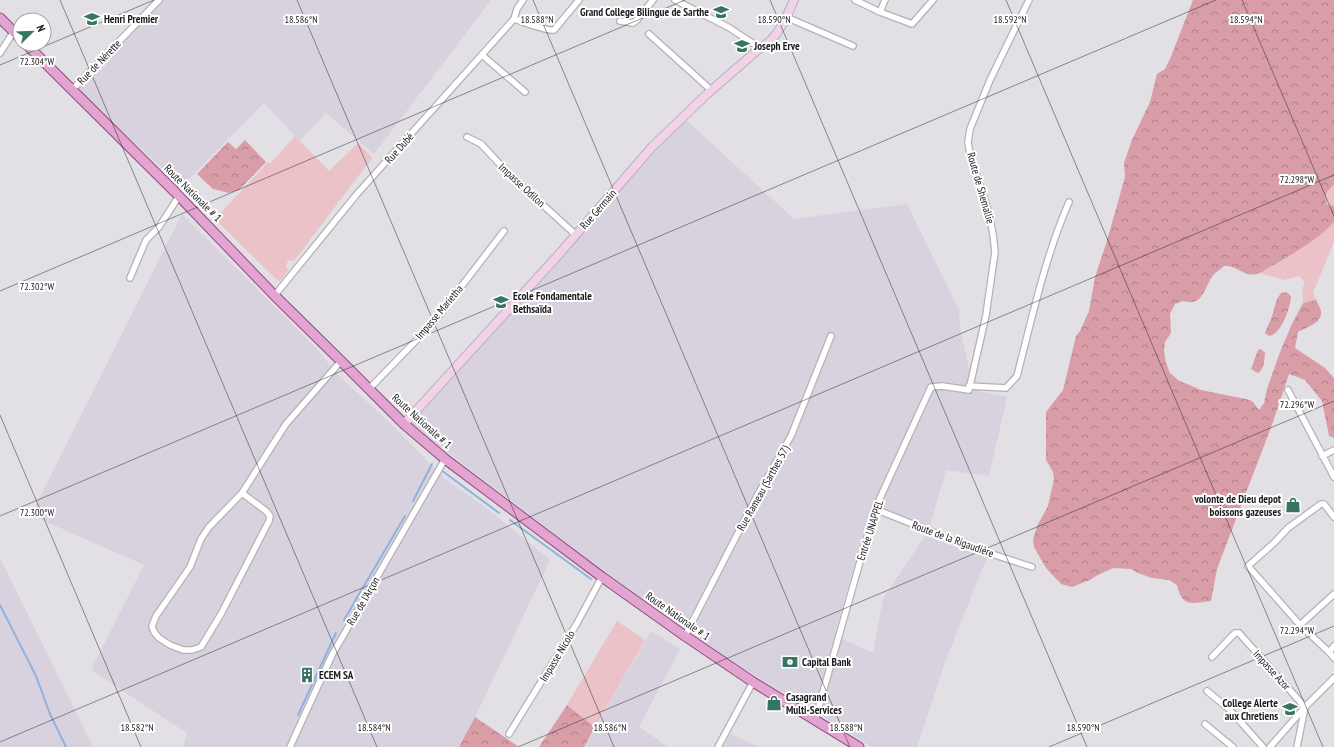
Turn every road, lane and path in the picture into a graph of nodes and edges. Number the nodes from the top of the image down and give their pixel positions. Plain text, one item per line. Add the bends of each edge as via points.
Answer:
1 (158, 0) edge
2 (523, 0) edge
3 (579, 0) edge
4 (653, 0) edge
5 (675, 0) edge
6 (794, 0) edge
7 (854, 0) edge
8 (885, 0) edge
9 (933, 0) edge
10 (1029, 0) edge
11 (880, 12) junction
12 (786, 17) junction
13 (0, 18) edge
14 (514, 19) junction
15 (620, 21) dead end
16 (12, 29) edge
17 (648, 34) dead end
18 (12, 39) edge
19 (853, 46) dead end
20 (760, 48) junction
21 (0, 52) edge
22 (34, 52) edge
23 (482, 55) junction
24 (72, 90) junction
25 (711, 90) junction
26 (525, 92) dead end
27 (467, 137) dead end
28 (179, 196) junction
29 (1069, 202) dead end
30 (504, 231) dead end
31 (576, 235) junction
32 (130, 278) dead end
33 (274, 295) junction
34 (831, 336) dead end
35 (341, 361) junction
36 (969, 388) junction
37 (369, 389) junction
38 (1288, 390) dead end
39 (404, 424) junction
40 (1334, 450) edge
41 (1322, 456) junction
42 (445, 459) junction
43 (1334, 477) edge
44 (242, 493) junction
45 (875, 509) junction
46 (1334, 518) edge
47 (1032, 567) dead end
48 (602, 577) junction
49 (1334, 594) edge
50 (1300, 625) junction
51 (685, 636) junction
52 (1334, 646) edge
53 (1329, 652) junction
54 (1212, 657) dead end
55 (1334, 658) edge
56 (1334, 678) edge
57 (753, 682) junction
58 (1207, 691) dead end
59 (1305, 707) junction
60 (815, 720) junction
61 (1205, 724) dead end
62 (509, 734) dead end
63 (290, 747) edge
64 (718, 747) edge
65 (859, 747) edge
66 (1233, 747) edge
67 (1263, 747) edge
68 (1270, 747) edge
69 (1297, 747) edge

1 - 24 street, Rue de Nérette
2 - 14 street, Rue Dubé
3 - 14 street via 551,31
4 - 15 street via 633,23
5 - 20 street via 728,27
6 - 12 street, Rue Germain
7 - 11 street
8 - 11 street
9 - 11 street via 912,24
10 - 36 street, Route de Shemallie via 990,80 970,129 970,155 988,210 995,252 986,315
12 - 19 street
12 - 20 street, Rue Germain via 776,36
13 - 16 main road
14 - 23 street, Rue Dubé
17 - 25 street
18 - 21 street
20 - 25 street, Rue Germain
22 - 24 main road, Route Nationale # 1
23 - 26 street
23 - 33 street, Rue Dubé via 357,194
24 - 28 main road, Route Nationale # 1
25 - 31 street, Rue Germain via 652,147
27 - 31 street, Impasse Odilon via 481,144 511,176
28 - 32 street via 159,227 146,240
28 - 33 main road, Route Nationale # 1
29 - 36 street, Entrée UNAPPEL via 1045,269 1017,376 1006,388
30 - 37 street, Impasse Marietha via 434,322
31 - 39 street, Rue Germain
33 - 35 main road, Route Nationale # 1
34 - 51 street, Rue Rameau (Sarthes 57) via 791,436
35 - 37 main road, Route Nationale # 1
35 - 44 street via 286,424
36 - 45 street, Entrée UNAPPEL via 931,387
37 - 39 main road, Route Nationale # 1
38 - 41 street
39 - 42 main road, Route Nationale # 1
40 - 41 street
41 - 43 street
42 - 48 main road, Route Nationale # 1
42 - 63 street, Rue de l'Arçon via 332,655
44 - 44 street via 209,527 201,539 190,567 156,616 152,626 154,632 170,645 183,650 201,647 269,521 270,516 266,511
45 - 47 street, Route de la Rigaudière
45 - 60 street, Entrée UNAPPEL
46 - 50 street via 1324,504 1321,504 1288,528 1248,564
48 - 51 main road, Route Nationale # 1
48 - 62 street, Impasse Nicolo via 576,625
49 - 50 street
50 - 53 street
51 - 57 main road, Route Nationale # 1
52 - 53 street
53 - 55 street
54 - 59 street, Impasse Azor via 1235,633 1239,633
56 - 59 street
57 - 60 main road, Route Nationale # 1
57 - 64 street
58 - 67 street via 1229,709
59 - 68 street
59 - 69 street
60 - 65 main road, Route Nationale # 1
61 - 66 street

